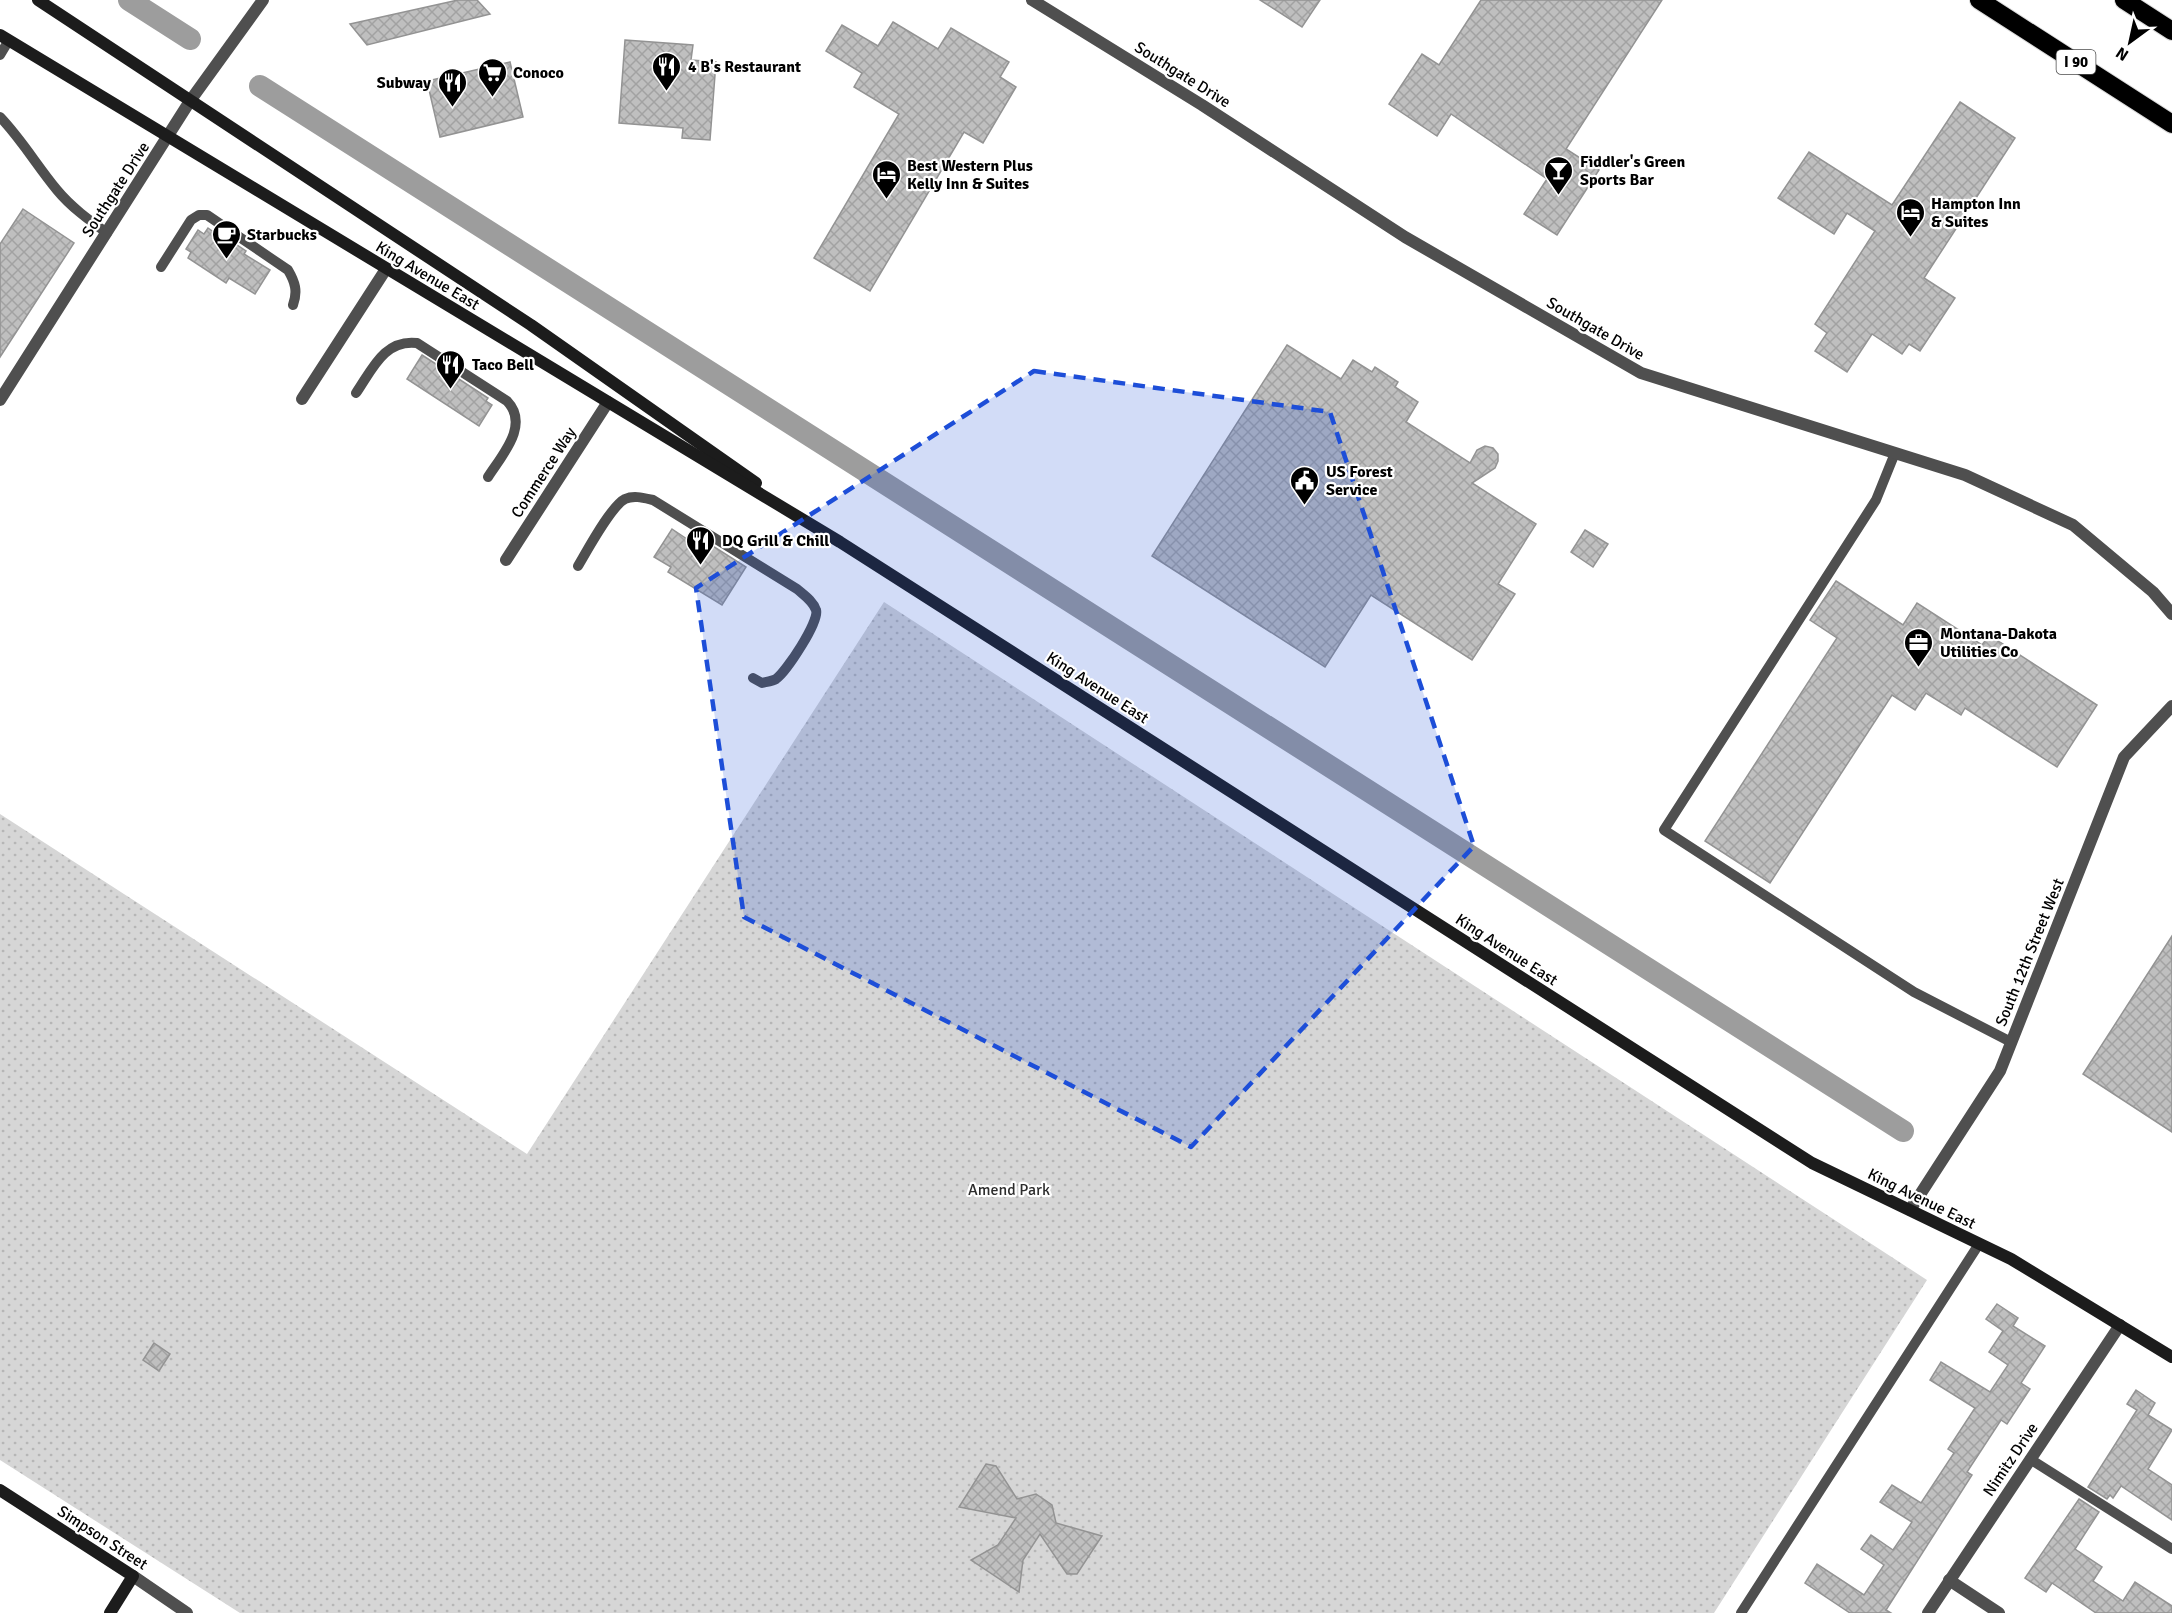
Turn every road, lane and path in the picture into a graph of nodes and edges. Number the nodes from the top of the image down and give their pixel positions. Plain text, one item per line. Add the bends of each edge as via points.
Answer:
1 (38, 0) edge
2 (263, 0) edge
3 (1032, 0) edge
4 (1979, 0) edge
5 (2124, 0) edge
6 (2172, 31) edge
7 (4, 38) edge
8 (0, 55) edge
9 (190, 101) junction
10 (0, 117) edge
11 (2172, 124) edge
12 (167, 138) junction
13 (106, 233) junction
14 (160, 267) dead end
15 (386, 269) junction
16 (293, 305) dead end
17 (356, 393) dead end
18 (302, 399) dead end
19 (0, 400) edge
20 (608, 402) junction
21 (1895, 453) junction
22 (488, 477) dead end
23 (840, 542) junction
24 (506, 560) dead end
25 (578, 566) dead end
26 (2172, 614) edge
27 (753, 678) dead end
28 (2172, 706) edge
29 (2011, 1042) junction
30 (1910, 1210) junction
31 (1979, 1244) junction
32 (2120, 1325) junction
33 (2172, 1357) edge
34 (2030, 1459) junction
35 (0, 1490) edge
36 (2172, 1549) edge
37 (133, 1576) junction
38 (1949, 1580) junction
39 (110, 1613) edge
40 (187, 1613) edge
41 (1741, 1613) edge
42 (1928, 1613) edge
43 (1999, 1613) edge

1 - 9 main road, King Avenue East
2 - 9 street, Southgate Drive
3 - 21 street, Southgate Drive via 1405,237 1641,373
4 - 11 highway, I 90
5 - 6 highway
7 - 8 lane
7 - 12 main road, King Avenue East
9 - 12 street, Southgate Drive
9 - 23 main road, King Avenue East via 531,325
10 - 13 lane via 24,142 57,190
12 - 13 street, Southgate Drive
12 - 15 main road, King Avenue East
13 - 19 street, Southgate Drive
14 - 16 lane via 191,220 207,215 288,270 295,282
15 - 18 street
15 - 20 main road, King Avenue East
17 - 22 lane via 385,351 405,342 417,343 514,409 515,434
20 - 23 main road, King Avenue East
20 - 24 street, Commerce Way
21 - 26 street, Southgate Drive via 1965,475 2073,525 2153,592
21 - 29 lane via 1876,501 1664,830 1914,992
23 - 30 main road, King Avenue East via 1812,1163
25 - 27 lane via 615,508 636,497 653,500 797,589 816,610 816,620 775,680 762,683
28 - 29 street, South 12th Street West via 2124,757
29 - 30 street, South 12th Street West via 2000,1071
30 - 31 main road, King Avenue East
31 - 32 main road, King Avenue East
31 - 41 lane
32 - 33 main road, King Avenue East
32 - 34 street, Nimitz Drive
34 - 36 lane
34 - 38 street, Nimitz Drive
35 - 37 main road, Simpson Street
37 - 39 main road
37 - 40 street, Simpson Street
38 - 42 street, Nimitz Drive
38 - 43 street

